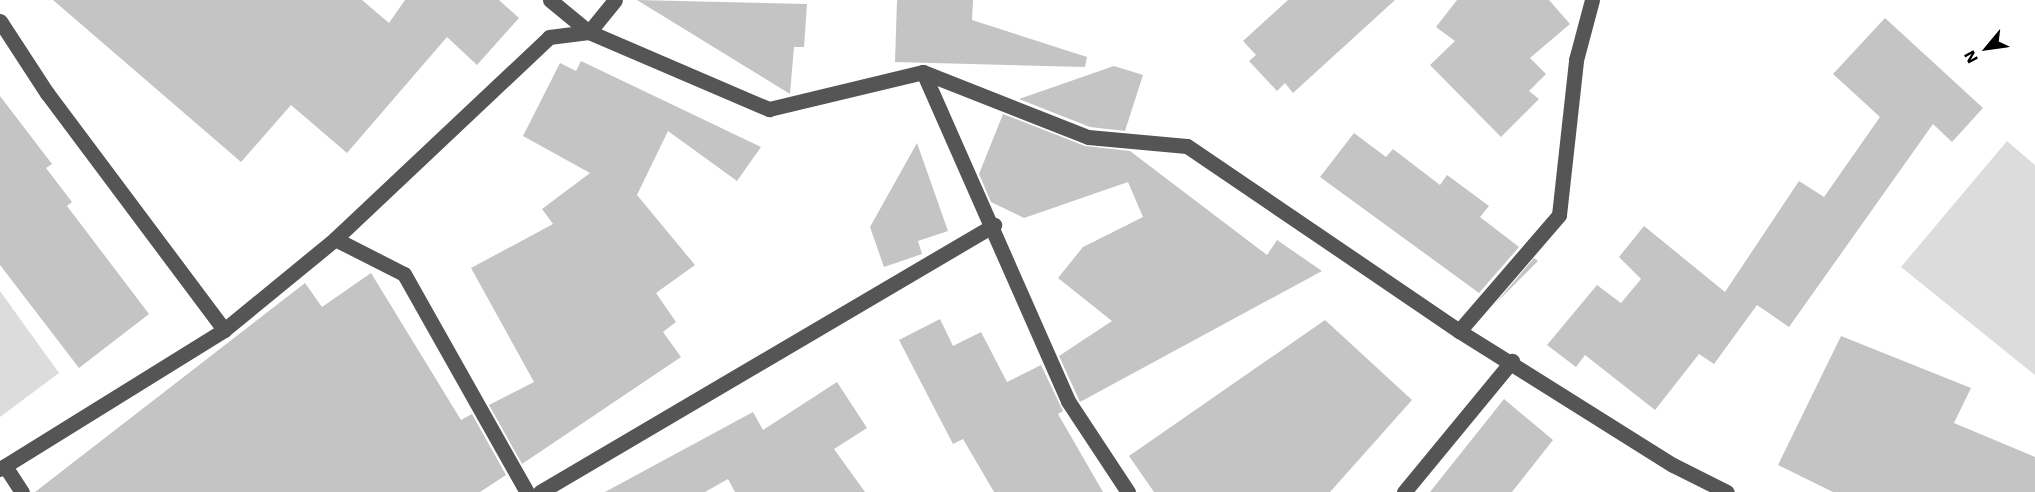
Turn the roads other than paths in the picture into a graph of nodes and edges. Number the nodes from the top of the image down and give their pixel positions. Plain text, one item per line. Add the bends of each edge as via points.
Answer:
1 (550, 0) edge
2 (615, 0) edge
3 (1592, 0) edge
4 (0, 21) edge
5 (588, 32) junction
6 (923, 72) junction
7 (994, 225) junction
8 (336, 239) junction
9 (224, 330) junction
10 (1459, 331) junction
11 (1512, 361) junction
12 (2, 468) edge
13 (22, 492) edge
14 (527, 492) edge
15 (540, 492) edge
16 (1128, 492) edge
17 (1404, 492) edge
18 (1727, 492) edge

1 - 5 street
2 - 5 street
3 - 10 street via 1576,60 1559,215
4 - 9 street via 47,93
5 - 6 street via 770,109
5 - 8 street via 549,37
6 - 7 street
6 - 10 street via 1088,137 1187,146
7 - 15 street
7 - 16 street via 1068,401
8 - 9 street
8 - 14 street via 404,274
9 - 12 street
10 - 11 street
11 - 17 street
11 - 18 street via 1673,465
12 - 13 street

